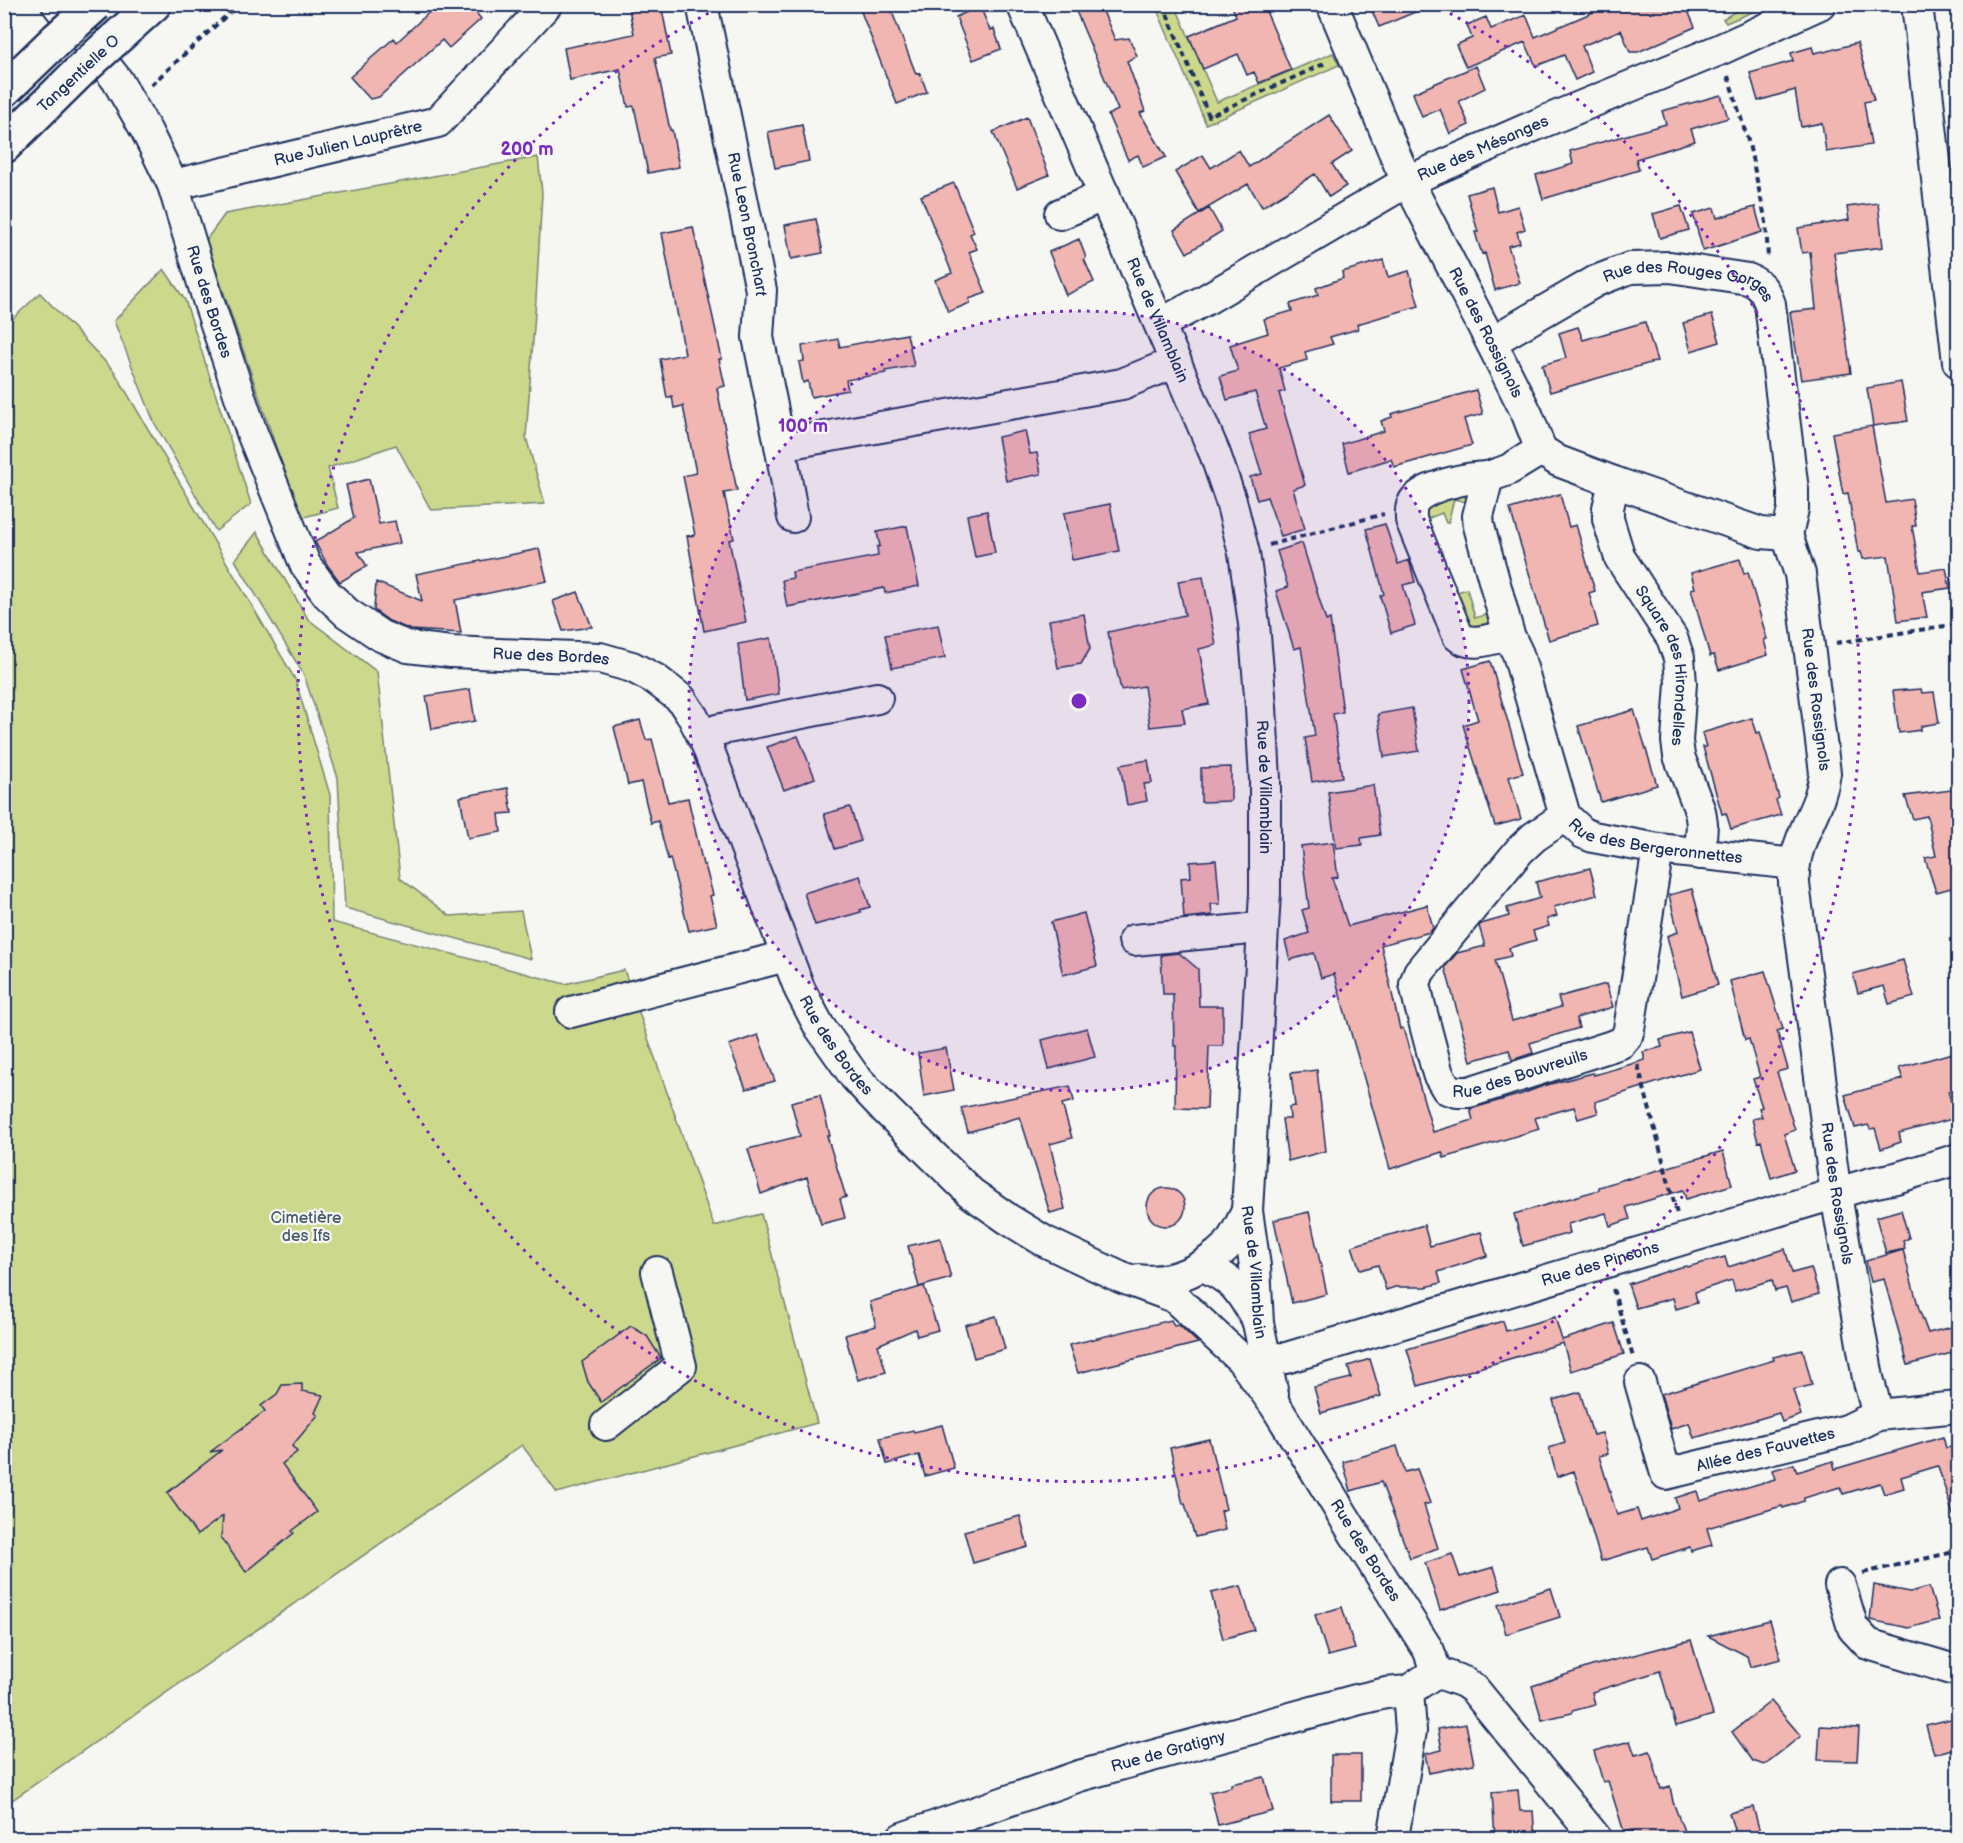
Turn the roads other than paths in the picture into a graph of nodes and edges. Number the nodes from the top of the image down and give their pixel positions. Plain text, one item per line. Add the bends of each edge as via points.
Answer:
1 (57, 4) edge
2 (96, 4) edge
3 (154, 4) edge
4 (547, 4) edge
5 (702, 4) edge
6 (1022, 4) edge
7 (1332, 4) edge
8 (1820, 4) edge
9 (1917, 4) edge
10 (4, 90) edge
11 (4, 146) edge
12 (1408, 181) junction
13 (173, 185) junction
14 (1105, 195) junction
15 (1060, 214) dead end
16 (1953, 264) edge
17 (1160, 324) junction
18 (1491, 342) junction
19 (1176, 362) junction
20 (1959, 362) edge
21 (780, 445) junction
22 (1540, 450) junction
23 (1488, 477) junction
24 (1614, 482) junction
25 (793, 517) dead end
26 (1787, 535) junction
27 (1509, 635) junction
28 (877, 698) dead end
29 (703, 738) junction
30 (1565, 816) junction
31 (1658, 849) junction
32 (1700, 854) junction
33 (1795, 864) junction
34 (1263, 926) junction
35 (1134, 940) dead end
36 (786, 956) junction
37 (571, 1012) dead end
38 (1959, 1159) edge
39 (1836, 1195) junction
40 (1247, 1211) junction
41 (1204, 1266) junction
42 (657, 1272) dead end
43 (1120, 1277) junction
44 (1258, 1323) junction
45 (1253, 1359) junction
46 (1640, 1382) road end
47 (1275, 1405) joint
48 (1959, 1407) edge
49 (1878, 1415) junction
50 (606, 1425) dead end
51 (1840, 1585) road end
52 (1959, 1671) edge
53 (1436, 1672) junction
54 (1408, 1691) junction
55 (902, 1839) edge
56 (1393, 1839) edge
57 (1596, 1839) edge

1 - 13 street, Rue des Bordes via 117,80
2 - 10 main road, bridge
3 - 11 main road, Tangentielle O, bridge
4 - 13 street, Rue Julien Lauprêtre via 438,122
5 - 21 street, Rue Leon Bronchart via 761,290 758,337
6 - 14 street, Rue de Villamblain
7 - 12 street, Rue des Rossignols
8 - 12 street, Rue des Mésanges
9 - 16 street
12 - 17 street, Rue des Mésanges
12 - 18 street, Rue des Rossignols
13 - 29 street, Rue des Bordes via 252,433 305,564 327,594 381,636 408,647 600,658 632,667 681,699
14 - 15 street
14 - 17 street, Rue de Villamblain
16 - 20 street
17 - 19 street, Rue de Villamblain
18 - 22 street, Rue des Rossignols via 1527,414
18 - 26 street, Rue des Rouges Gorges via 1596,281 1630,268 1670,267 1748,279 1761,286 1770,304 1793,490
19 - 21 street via 1122,384
19 - 34 street, Rue de Villamblain via 1215,454 1244,552 1254,624 1263,749
21 - 25 street, Rue Leon Bronchart
22 - 23 street via 1508,470
22 - 24 street
23 - 27 street, Rue des Bergeronnettes via 1479,526
23 - 27 street via 1474,477 1425,491 1415,499 1411,519 1458,636 1472,643
24 - 26 street via 1761,532
24 - 32 street, Square des Hirondelles via 1608,519 1620,558 1676,647 1682,683 1678,748 1700,811
26 - 33 street, Rue des Rossignols via 1800,574 1825,773 1824,786
27 - 30 street, Rue des Bergeronnettes
28 - 29 street via 717,730
29 - 36 street, Rue des Bordes
30 - 31 street, Rue des Bergeronnettes via 1583,833
30 - 31 street, Rue des Bouvreuils via 1520,850 1419,972 1415,984 1438,1074 1447,1089 1469,1092 1621,1043 1627,1036
31 - 32 street, Rue des Bergeronnettes
32 - 33 street, Rue des Bergeronnettes
33 - 39 street, Rue des Rossignols via 1795,892
34 - 35 street
34 - 40 street, Rue de Villamblain
36 - 37 street
36 - 43 street, Rue des Bordes via 819,1026 855,1077 971,1193 1044,1240
38 - 39 street, Rue des Pinsons
39 - 45 street, Rue des Pinsons via 1286,1358
39 - 49 street, Rue des Rossignols
40 - 41 street, Rue des Bordes via 1230,1243
40 - 44 street, Rue de Villamblain
41 - 43 street, Rue des Bordes via 1167,1279
41 - 44 street via 1226,1277 1241,1292
42 - 50 street via 681,1366
43 - 45 street, Rue des Bordes via 1174,1297
44 - 45 street, Rue de Villamblain
45 - 47 street, Rue de Villamblain
46 - 49 street, Allée des Fauvettes via 1666,1474 1847,1430
47 - 53 street, Rue des Bordes via 1429,1651
48 - 49 street, Allée des Fauvettes
51 - 52 street via 1853,1628 1868,1644
53 - 54 street, Rue de Gratigny
53 - 57 street via 1474,1689
54 - 55 street, Rue de Gratigny via 1356,1700 1079,1776
54 - 56 street via 1411,1731

